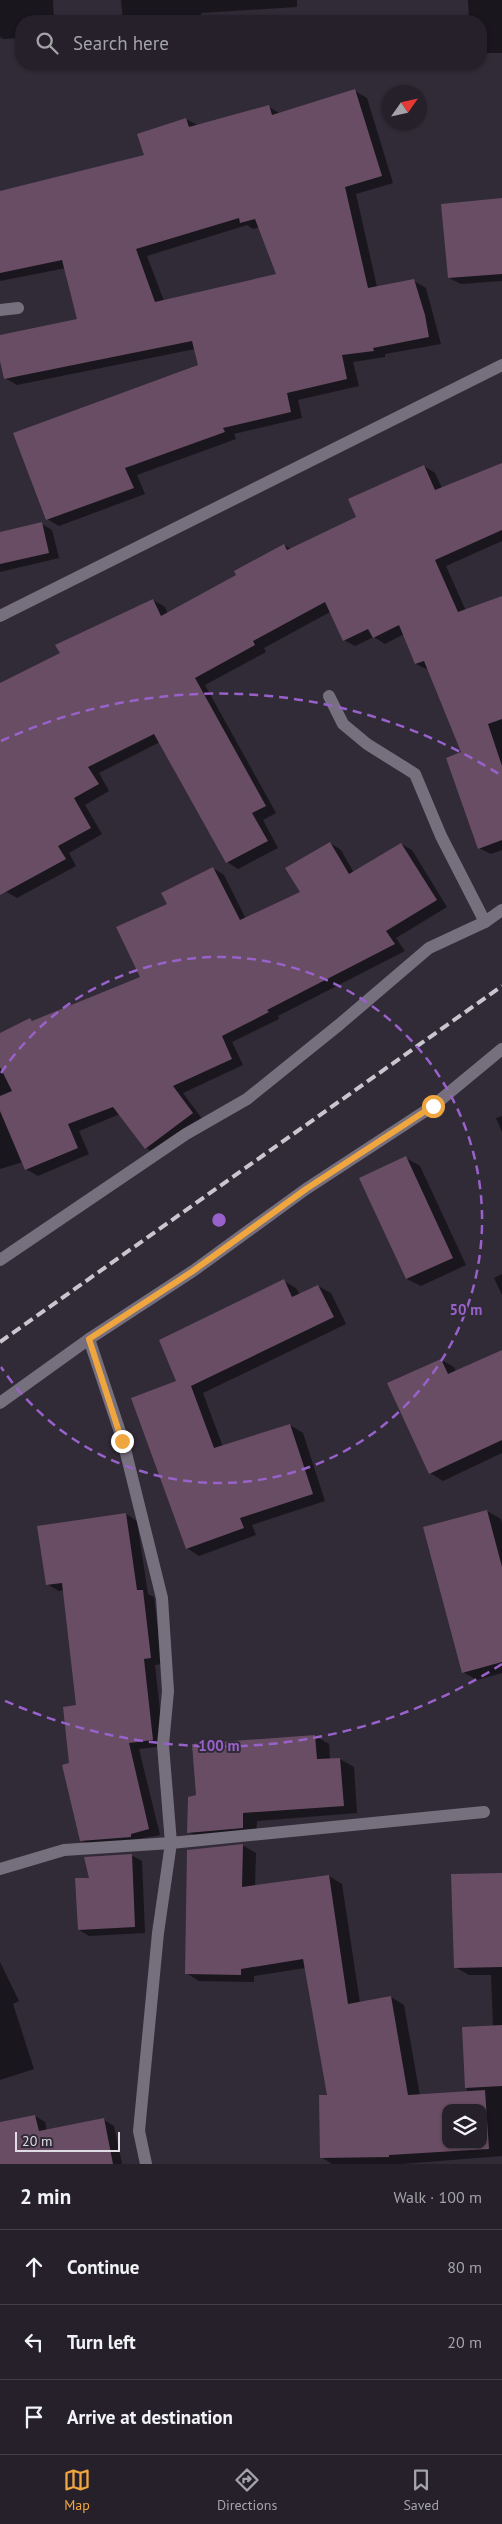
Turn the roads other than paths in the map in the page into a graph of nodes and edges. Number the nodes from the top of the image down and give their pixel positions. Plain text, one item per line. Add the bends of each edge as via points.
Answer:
1 (18, 308) dead end
2 (0, 310) edge
3 (502, 365) edge
4 (0, 616) edge
5 (329, 696) dead end
6 (502, 910) edge
7 (485, 922) junction
8 (502, 1048) edge
9 (0, 1260) edge
10 (89, 1339) junction
11 (0, 1403) edge
12 (484, 1812) dead end
13 (171, 1843) junction
14 (0, 1869) edge
15 (146, 2164) edge

1 - 2 street
3 - 4 street
5 - 7 street via 343,724 415,774 441,836
6 - 7 street
7 - 9 street via 429,948 247,1098 186,1134
8 - 10 street via 433,1106 306,1189 193,1271
10 - 11 street
10 - 13 street via 122,1441 162,1598 168,1691 163,1745
12 - 13 street
13 - 14 street via 64,1850
13 - 15 street via 158,1933 139,2131

